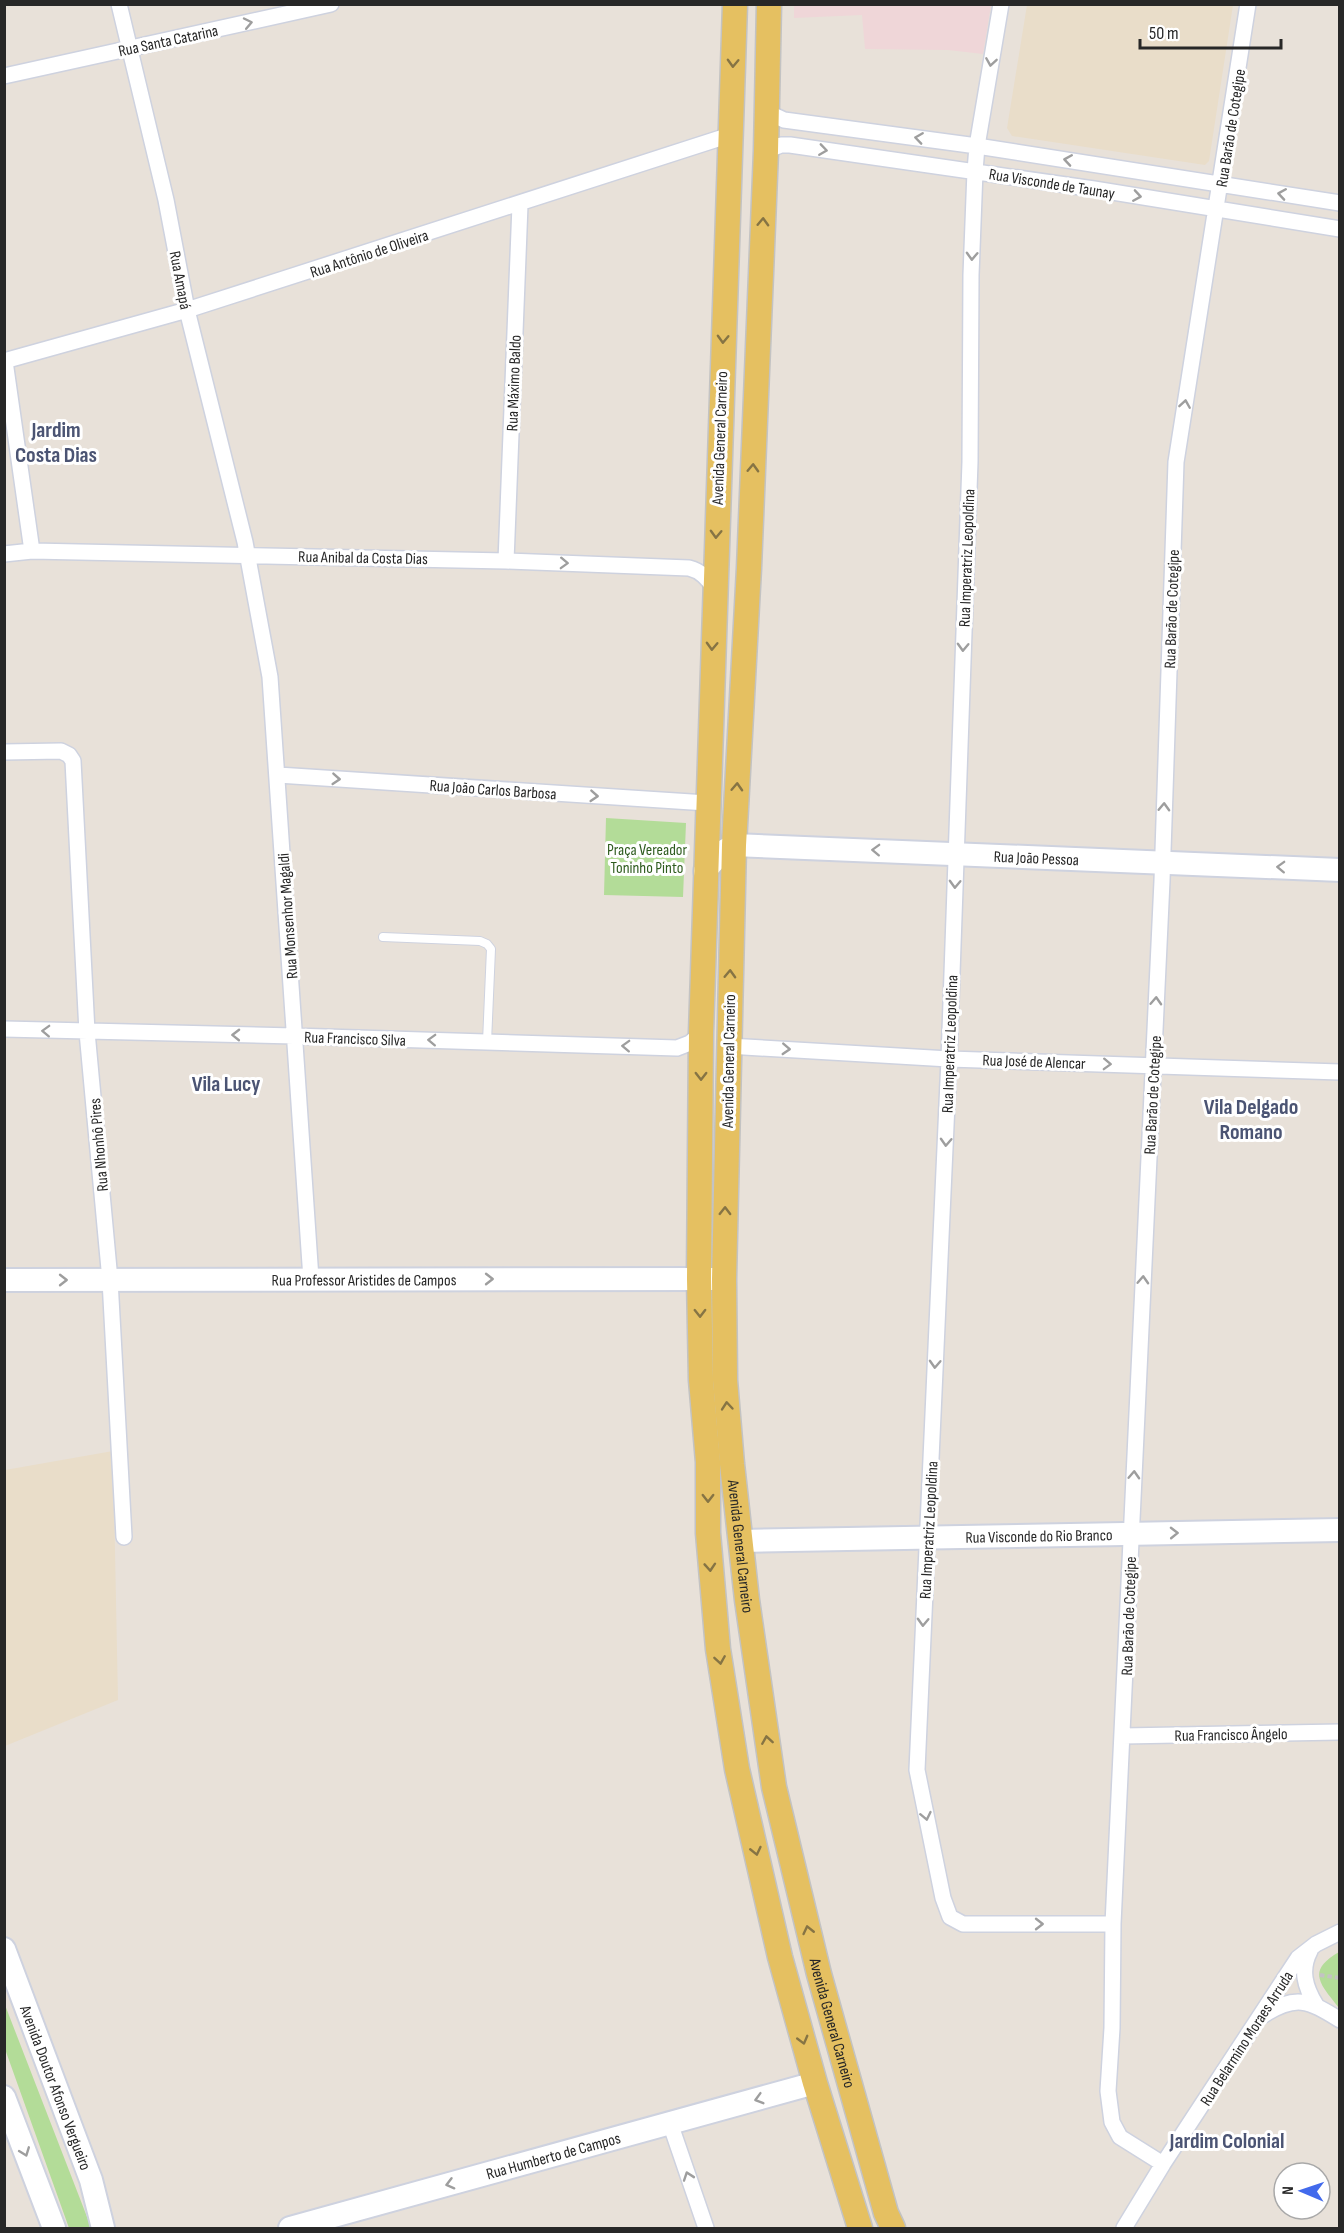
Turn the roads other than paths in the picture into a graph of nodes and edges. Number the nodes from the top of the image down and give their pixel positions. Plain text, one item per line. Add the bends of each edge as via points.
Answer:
1 (119, 4) edge
2 (331, 4) edge
3 (735, 4) edge
4 (769, 4) edge
5 (1001, 4) edge
6 (1248, 4) edge
7 (130, 49) junction
8 (4, 76) edge
9 (767, 112) junction
10 (730, 135) junction
11 (977, 146) junction
12 (766, 151) junction
13 (975, 171) junction
14 (1221, 185) junction
15 (1340, 203) edge
16 (520, 205) junction
17 (1217, 209) junction
18 (1340, 229) edge
19 (187, 310) junction
20 (5, 361) edge
21 (32, 551) junction
22 (4, 554) edge
23 (248, 555) junction
24 (506, 561) junction
25 (714, 588) junction
26 (4, 752) edge
27 (278, 776) junction
28 (707, 804) junction
29 (734, 845) junction
30 (956, 854) junction
31 (1162, 862) junction
32 (1340, 870) edge
33 (705, 871) junction
34 (383, 937) dead end
35 (4, 1029) edge
36 (87, 1032) junction
37 (700, 1033) junction
38 (294, 1036) junction
39 (488, 1042) junction
40 (728, 1046) junction
41 (949, 1059) junction
42 (1154, 1066) junction
43 (1340, 1072) edge
44 (311, 1279) junction
45 (699, 1279) junction
46 (724, 1279) junction
47 (4, 1280) edge
48 (110, 1280) junction
49 (1340, 1530) edge
50 (1132, 1533) junction
51 (124, 1537) dead end
52 (927, 1538) junction
53 (741, 1541) junction
54 (1340, 1732) edge
55 (1124, 1736) junction
56 (1113, 1924) junction
57 (1340, 1932) edge
58 (1316, 1944) junction
59 (4, 1950) edge
60 (1316, 2005) junction
61 (1257, 2019) junction
62 (1340, 2020) edge
63 (815, 2083) junction
64 (4, 2097) edge
65 (670, 2123) junction
66 (1163, 2164) junction
67 (890, 2221) edge
68 (54, 2229) edge
69 (103, 2229) edge
70 (290, 2229) edge
71 (706, 2229) edge
72 (860, 2229) edge
73 (1124, 2229) edge

1 - 7 street, Rua Amapá
7 -> 2 street, Rua Santa Catarina
3 -> 10 main road, Avenida General Carneiro
4 - 9 main road, Avenida General Carneiro
5 -> 11 street, Rua Imperatriz Leopoldina
6 - 14 street, Rua Barão de Cotegipe
7 - 8 street, Rua Santa Catarina
7 - 19 street, Rua Amapá
11 -> 9 street, Rua Visconde de Taunay via 784,120
9 - 12 main road, Avenida General Carneiro
10 - 16 street, Rua Antônio de Oliveira
10 -> 25 main road, Avenida General Carneiro
11 - 13 street, Rua Imperatriz Leopoldina
14 -> 11 street, Rua Visconde de Taunay
12 -> 13 street, Rua Visconde de Taunay via 786,145
29 -> 12 main road, Avenida General Carneiro
13 -> 17 street, Rua Visconde de Taunay
13 -> 30 street, Rua Imperatriz Leopoldina via 970,462
15 -> 14 street, Rua Visconde de Taunay
14 - 17 street, Rua Barão de Cotegipe
16 - 19 street, Rua Antônio de Oliveira
16 - 24 street, Rua Máximo Baldo
17 - 18 street, Rua Visconde de Taunay
31 -> 17 street, Rua Barão de Cotegipe via 1176,462
19 - 20 street, Rua Antônio de Oliveira
19 - 23 street, Rua Amapá
20 - 21 street
21 - 22 street, Rua Anibal da Costa Dias
21 - 23 street, Rua Anibal da Costa Dias
23 - 24 street, Rua Anibal da Costa Dias
23 - 27 street, Rua Monsenhor Magaldi via 270,677
24 -> 25 street, Rua Anibal da Costa Dias via 689,568 704,575
25 -> 28 main road, Avenida General Carneiro
26 - 36 street, Rua Nhonhô Pires via 62,751 73,761
27 -> 28 street, Rua João Carlos Barbosa
27 - 38 street, Rua Monsenhor Magaldi
28 - 33 main road, Avenida General Carneiro
30 -> 29 main road, Rua João Pessoa
29 - 33 main road
40 -> 29 main road, Avenida General Carneiro
30 - 31 main road, Rua João Pessoa
30 -> 41 street, Rua Imperatriz Leopoldina
32 -> 31 main road, Rua João Pessoa
42 -> 31 street, Rua Barão de Cotegipe
33 - 37 main road, Avenida General Carneiro
34 - 39 lane via 487,944 491,949
36 -> 35 street, Rua Francisco Silva
38 -> 36 street, Rua Francisco Silva
36 - 48 street, Rua Nhonhô Pires
37 -> 39 street, Rua Francisco Silva via 677,1048
37 -> 45 main road, Avenida General Carneiro
39 -> 38 street, Rua Francisco Silva
38 - 44 street, Rua Monsenhor Magaldi
40 -> 41 street, Rua José de Alencar
46 -> 40 main road, Avenida General Carneiro
41 -> 42 street, Rua José de Alencar
41 -> 52 street, Rua Imperatriz Leopoldina
42 - 43 street, Rua José de Alencar
50 -> 42 street, Rua Barão de Cotegipe
44 -> 45 main road, Rua Professor Aristides de Campos
44 - 48 main road, Rua Professor Aristides de Campos
45 - 46 main road, Rua Professor Aristides de Campos
45 -> 63 main road, Avenida General Carneiro via 708,1533 718,1649 737,1769 780,1957
53 -> 46 main road, Avenida General Carneiro via 725,1380
47 -> 48 main road, Rua Professor Aristides de Campos
48 - 51 street, Rua Nhonhô Pires
50 -> 49 main road, Rua Visconde do Rio Branco
50 - 52 main road, Rua Visconde do Rio Branco
50 - 55 street, Rua Barão de Cotegipe
52 - 53 main road, Rua Visconde do Rio Branco
52 -> 56 street, Rua Imperatriz Leopoldina via 917,1770 950,1917 963,1924
67 -> 53 main road, Avenida General Carneiro via 819,1974 774,1786
54 - 55 street, Rua Francisco Ângelo
55 - 56 street, Rua Barão de Cotegipe
56 - 66 street, Rua Barão de Cotegipe via 1108,2091 1112,2122 1120,2137
57 - 58 street, Rua Belarmino Moraes Arruda
58 - 60 street, Rua Belarmino Moraes Arruda via 1304,1967 1305,1983
58 - 61 street, Rua Belarmino Moraes Arruda via 1298,1958
59 - 69 main road, Avenida Doutor Afonso Vergueiro via 91,2180
60 - 61 street via 1288,2003
60 - 62 street
61 - 66 street, Rua Belarmino Moraes Arruda
63 -> 65 main road, Rua Humberto de Campos
63 - 67 main road via 833,2084 859,2158
63 - 72 main road, Avenida General Carneiro
64 -> 68 main road
65 -> 70 main road, Rua Humberto de Campos
71 -> 65 street
66 - 73 street, Rua Belarmino Moraes Arruda

